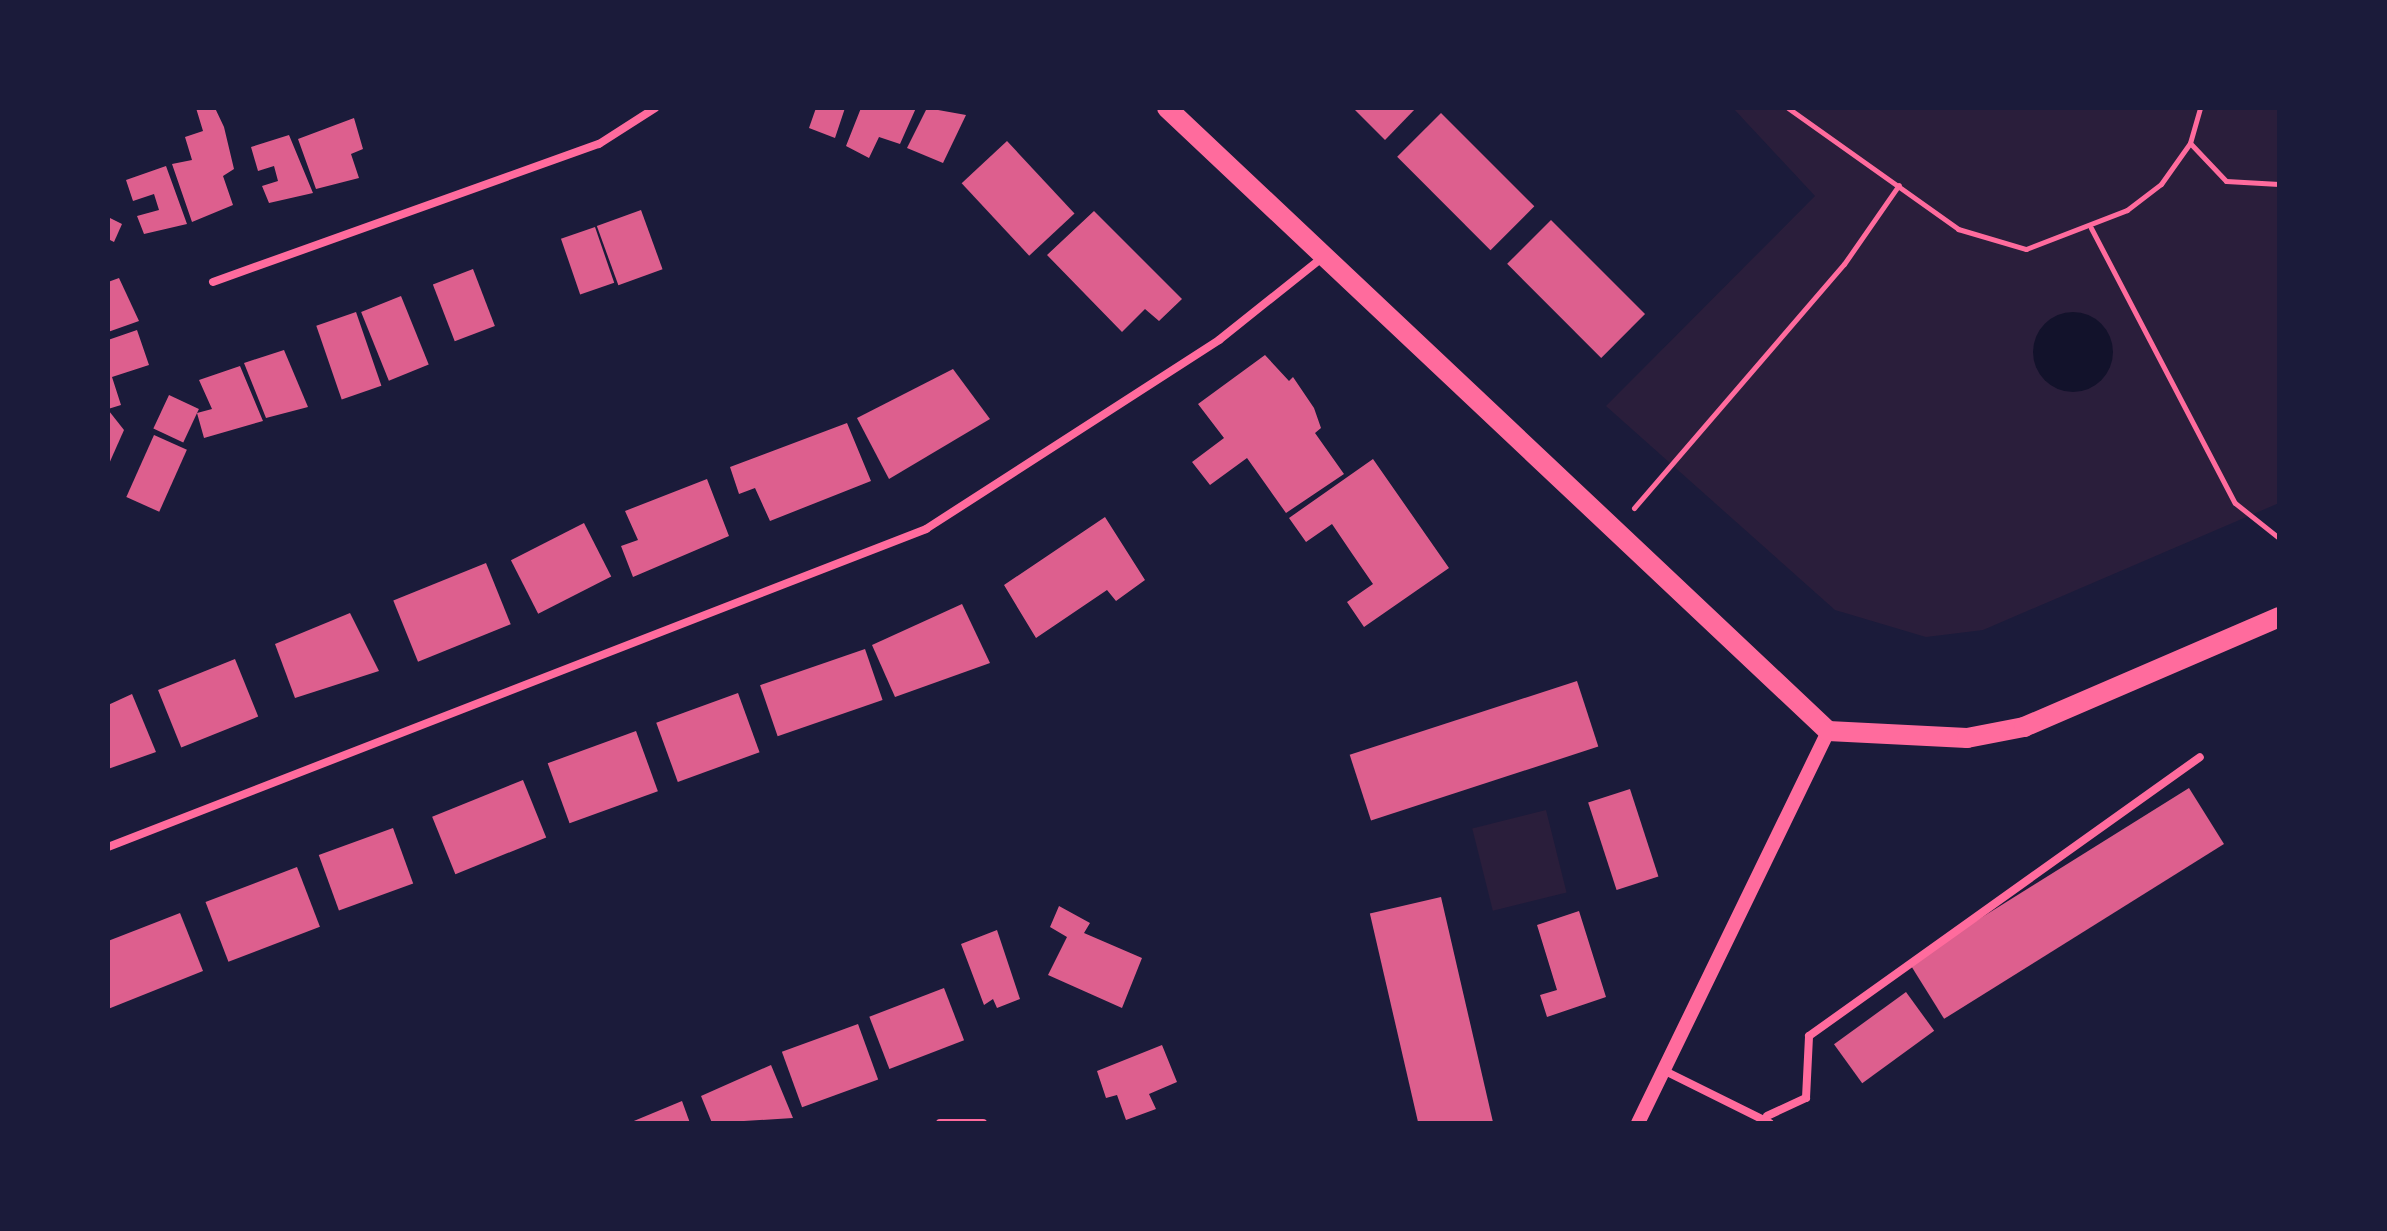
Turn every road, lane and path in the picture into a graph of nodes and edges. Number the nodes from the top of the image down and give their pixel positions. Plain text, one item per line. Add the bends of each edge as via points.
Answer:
1 (655, 108) edge
2 (1167, 108) edge
3 (1788, 108) edge
4 (2200, 108) edge
5 (2190, 143) junction
6 (2279, 184) edge
7 (1899, 185) junction
8 (2091, 228) junction
9 (1324, 256) junction
10 (213, 282) dead end
11 (1614, 534) junction
12 (2279, 538) edge
13 (2279, 617) edge
14 (1828, 731) junction
15 (2200, 757) dead end
16 (108, 847) edge
17 (1662, 1070) junction
18 (1768, 1120) edge
19 (940, 1123) edge
20 (983, 1123) edge
21 (1638, 1123) edge

1 - 10 street via 599,144
2 - 9 main road
3 - 7 path
4 - 5 path
5 - 6 path via 2226,181
5 - 8 path via 2161,184
7 - 8 path via 1991,244 2026,249
7 - 11 path via 1844,264
8 - 12 path via 2235,503
9 - 11 main road
9 - 16 street via 1219,340 926,529
11 - 14 main road
13 - 14 main road via 2024,727 1967,738
14 - 17 street
15 - 18 street via 1809,1036 1806,1098
17 - 18 street
17 - 21 street
19 - 20 street

